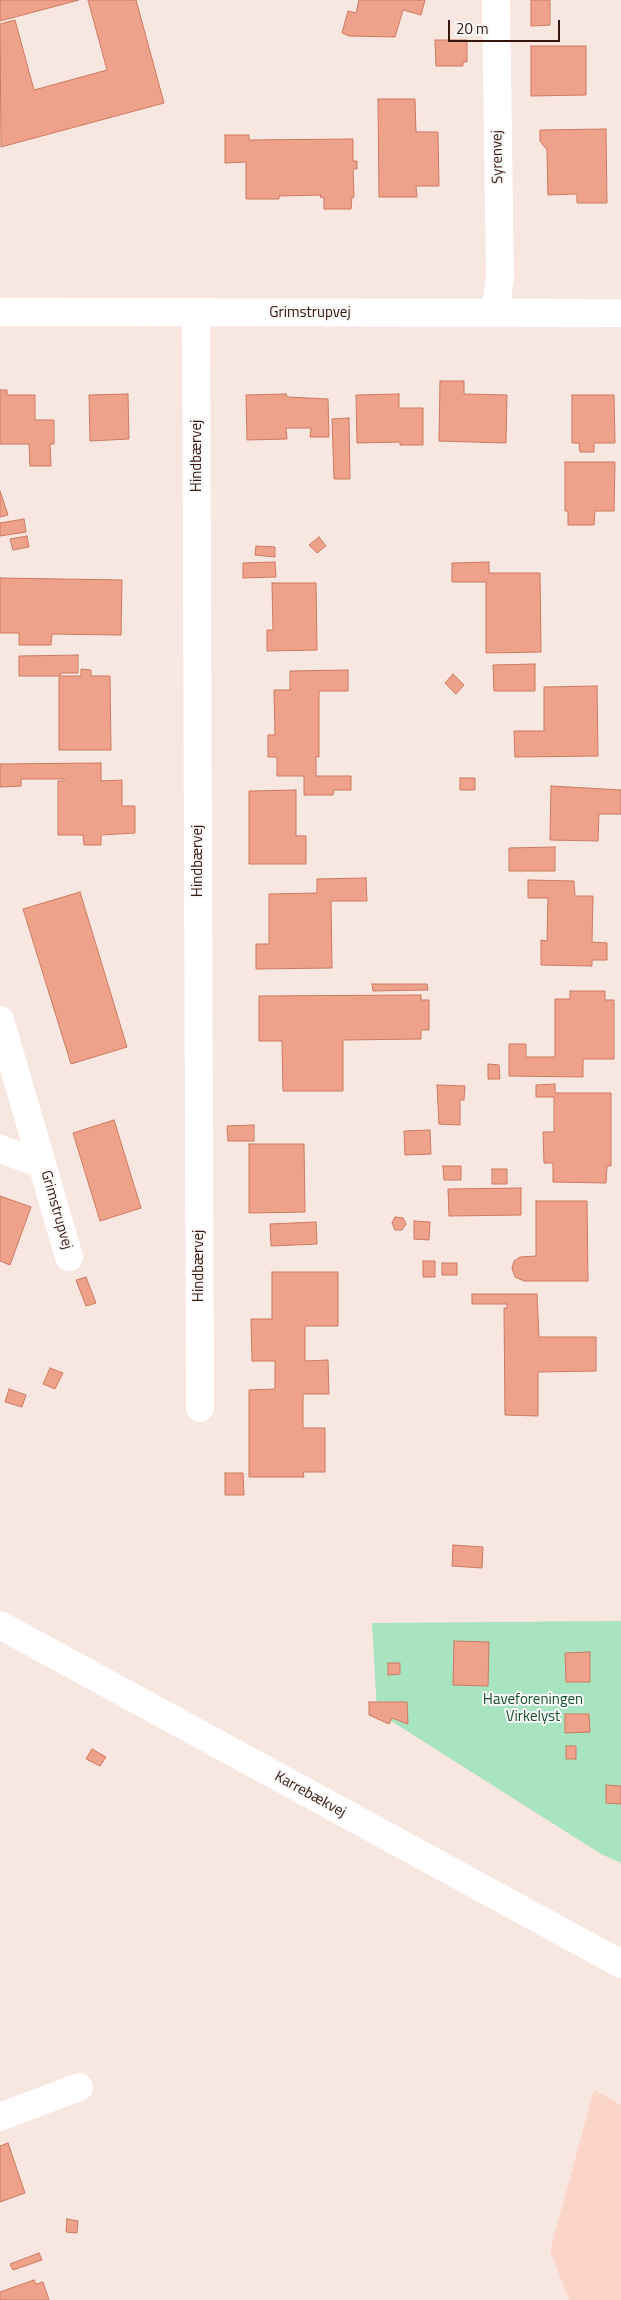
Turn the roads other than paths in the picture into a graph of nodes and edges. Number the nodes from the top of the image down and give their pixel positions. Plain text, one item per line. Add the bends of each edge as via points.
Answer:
1 (496, 0) edge
2 (0, 312) edge
3 (495, 313) junction
4 (621, 313) edge
5 (196, 314) junction
6 (0, 1020) edge
7 (0, 1149) edge
8 (42, 1164) junction
9 (69, 1257) dead end
10 (200, 1408) dead end
11 (0, 1625) edge
12 (621, 1964) edge
13 (79, 2087) dead end
14 (0, 2117) edge

1 - 3 street, Syrenvej via 500,278
2 - 5 street, Grimstrupvej
3 - 4 street, Grimstrupvej
3 - 5 street, Grimstrupvej
5 - 10 street, Hindbærvej
6 - 8 street, Grimstrupvej
7 - 8 street, Grimstrupvej
8 - 9 street, Grimstrupvej
11 - 12 street, Karrebækvej
13 - 14 street

